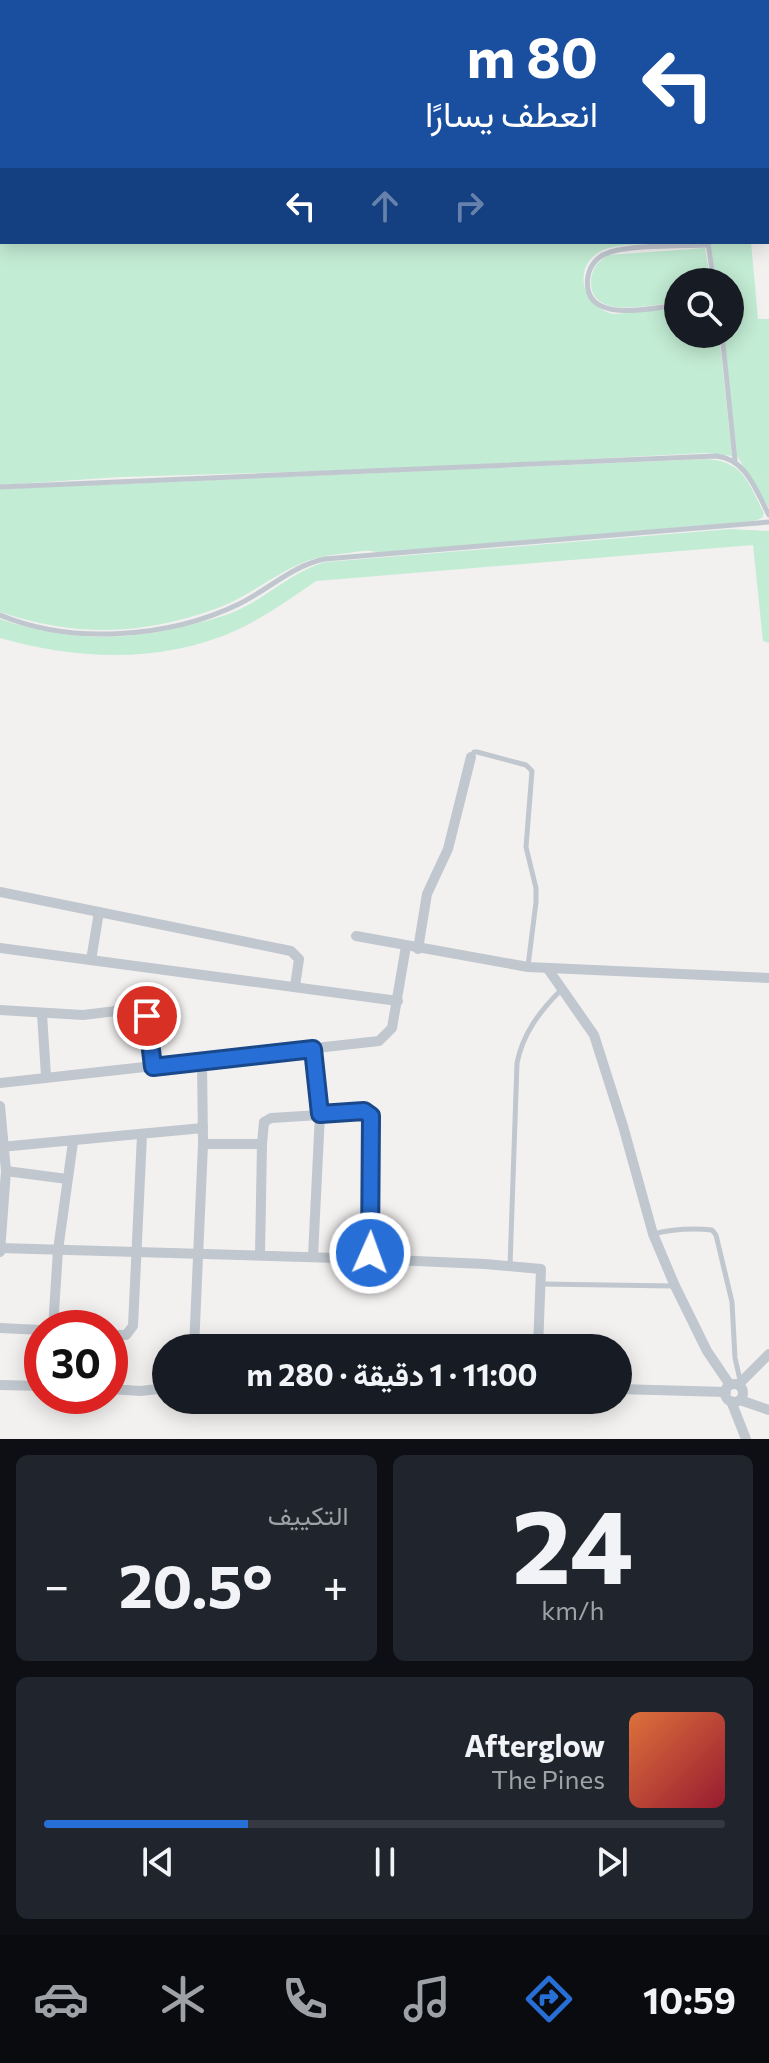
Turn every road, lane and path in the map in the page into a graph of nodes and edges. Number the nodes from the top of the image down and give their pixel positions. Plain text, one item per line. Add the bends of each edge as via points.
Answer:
1 (695, 244) edge
2 (708, 244) edge
3 (712, 268) edge
4 (664, 306) edge
5 (723, 348) edge
6 (735, 461) junction
7 (0, 487) edge
8 (769, 515) edge
9 (769, 522) edge
10 (0, 615) edge
11 (471, 757) joint
12 (0, 892) edge
13 (99, 912) junction
14 (356, 936) dead end
15 (0, 948) edge
16 (412, 948) junction
17 (91, 960) junction
18 (528, 967) junction
19 (548, 969) junction
20 (769, 978) edge
21 (295, 986) junction
22 (563, 989) junction
23 (398, 1001) junction
24 (0, 1010) edge
25 (42, 1014) junction
26 (313, 1049) junction
27 (202, 1062) junction
28 (153, 1067) junction
29 (46, 1076) junction
30 (0, 1083) edge
31 (0, 1106) edge
32 (320, 1114) junction
33 (203, 1128) junction
34 (142, 1135) junction
35 (73, 1142) junction
36 (203, 1144) junction
37 (262, 1144) junction
38 (2, 1147) edge
39 (6, 1171) junction
40 (67, 1179) junction
41 (653, 1234) junction
42 (0, 1250) edge
43 (58, 1250) junction
44 (137, 1254) junction
45 (197, 1254) junction
46 (260, 1255) junction
47 (313, 1256) junction
48 (370, 1259) junction
49 (510, 1267) junction
50 (541, 1284) junction
51 (675, 1286) junction
52 (54, 1310) edge
53 (0, 1328) edge
54 (24, 1329) edge
55 (128, 1333) edge
56 (194, 1334) edge
57 (539, 1334) edge
58 (769, 1354) edge
59 (0, 1385) edge
60 (24, 1386) edge
61 (632, 1389) edge
62 (128, 1390) edge
63 (152, 1390) edge
64 (734, 1390) junction
65 (769, 1410) edge
66 (746, 1439) edge

1 - 4 lane via 617,250 599,258 590,270 589,291 605,309
2 - 3 lane
5 - 6 lane
6 - 7 lane via 707,456
6 - 8 lane
9 - 10 lane via 325,559 227,610 147,630 74,633
11 - 16 street via 448,849 427,894
11 - 18 lane via 477,752 532,771 526,847 536,902
12 - 13 street
13 - 17 street
13 - 21 street via 294,952 299,959
14 - 16 street
15 - 17 street
16 - 18 street
16 - 23 street
17 - 21 street
18 - 19 street
19 - 20 street
19 - 22 street
21 - 23 street
22 - 41 street via 598,1046
22 - 49 lane via 534,1022 517,1063
23 - 26 street via 392,1028 383,1039
24 - 25 street
25 - 28 street via 141,1008
25 - 29 street
26 - 27 street
26 - 32 street
27 - 28 street
27 - 33 street
28 - 29 street
29 - 30 street
31 - 38 street
32 - 37 street via 269,1119 263,1125
32 - 47 street
32 - 48 street via 364,1111 371,1116
33 - 34 street
33 - 36 street
34 - 35 street
34 - 44 street
35 - 38 street
35 - 40 street
36 - 37 street
36 - 45 street
37 - 46 street
38 - 39 street
39 - 40 street
39 - 42 street
40 - 43 street
41 - 51 street
41 - 64 lane via 695,1229 716,1235 732,1302
42 - 43 street
43 - 44 street
43 - 52 street
44 - 45 street
44 - 55 street via 133,1329
45 - 46 street
45 - 56 street
46 - 47 street
47 - 48 street
48 - 49 street
49 - 50 street via 541,1269
50 - 51 lane
50 - 57 street
51 - 64 street via 707,1351
53 - 54 street
58 - 64 street
59 - 60 street
61 - 64 street
62 - 63 street
64 - 65 street
64 - 66 street

